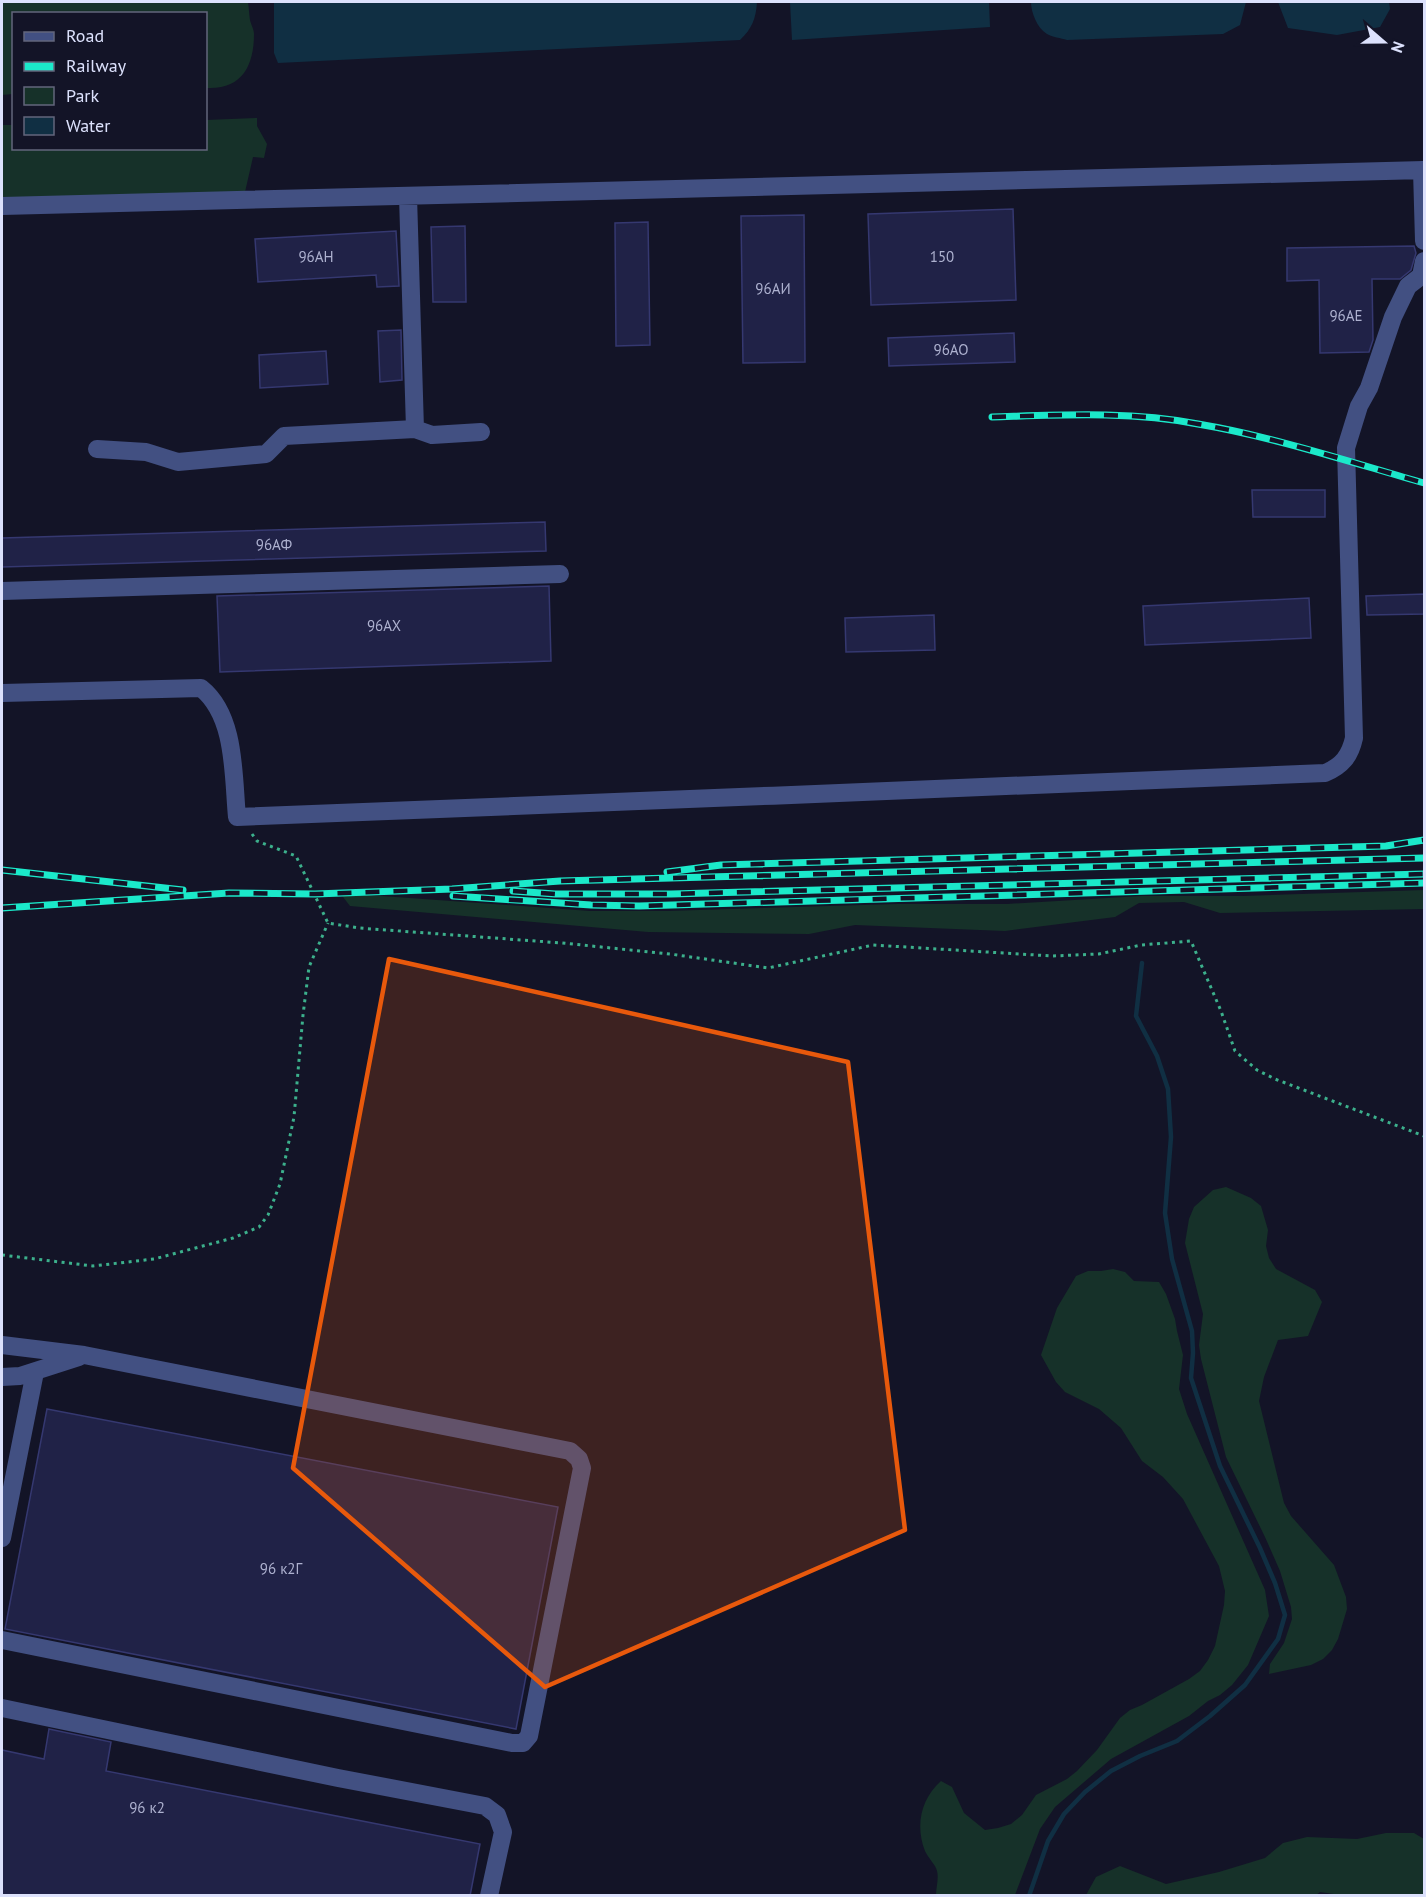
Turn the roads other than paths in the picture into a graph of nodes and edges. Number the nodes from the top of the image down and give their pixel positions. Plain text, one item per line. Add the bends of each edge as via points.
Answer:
1 (1423, 170) edge
2 (408, 196) junction
3 (1424, 205) edge
4 (2, 206) edge
5 (1425, 242) edge
6 (1425, 261) edge
7 (415, 429) junction
8 (481, 432) dead end
9 (97, 449) dead end
10 (560, 574) dead end
11 (2, 591) edge
12 (2, 693) edge
13 (2, 1345) edge
14 (84, 1355) junction
15 (34, 1372) junction
16 (2, 1377) edge
17 (2, 1538) edge
18 (2, 1640) edge
19 (2, 1708) edge
20 (489, 1896) edge

1 - 2 street
1 - 3 street
2 - 4 street
2 - 7 street
3 - 5 street
6 - 12 street via 1421,276 1408,286 1393,317 1346,448 1354,738 1347,758 1325,773 237,817 226,726 221,711 201,688
7 - 8 street via 432,435
7 - 9 street via 284,436 266,454 178,462 146,452
10 - 11 street
13 - 14 street
14 - 15 street
14 - 18 street via 570,1451 582,1468 529,1736 523,1743 512,1743
15 - 16 street
15 - 17 street
19 - 20 street via 485,1806 497,1815 502,1832

